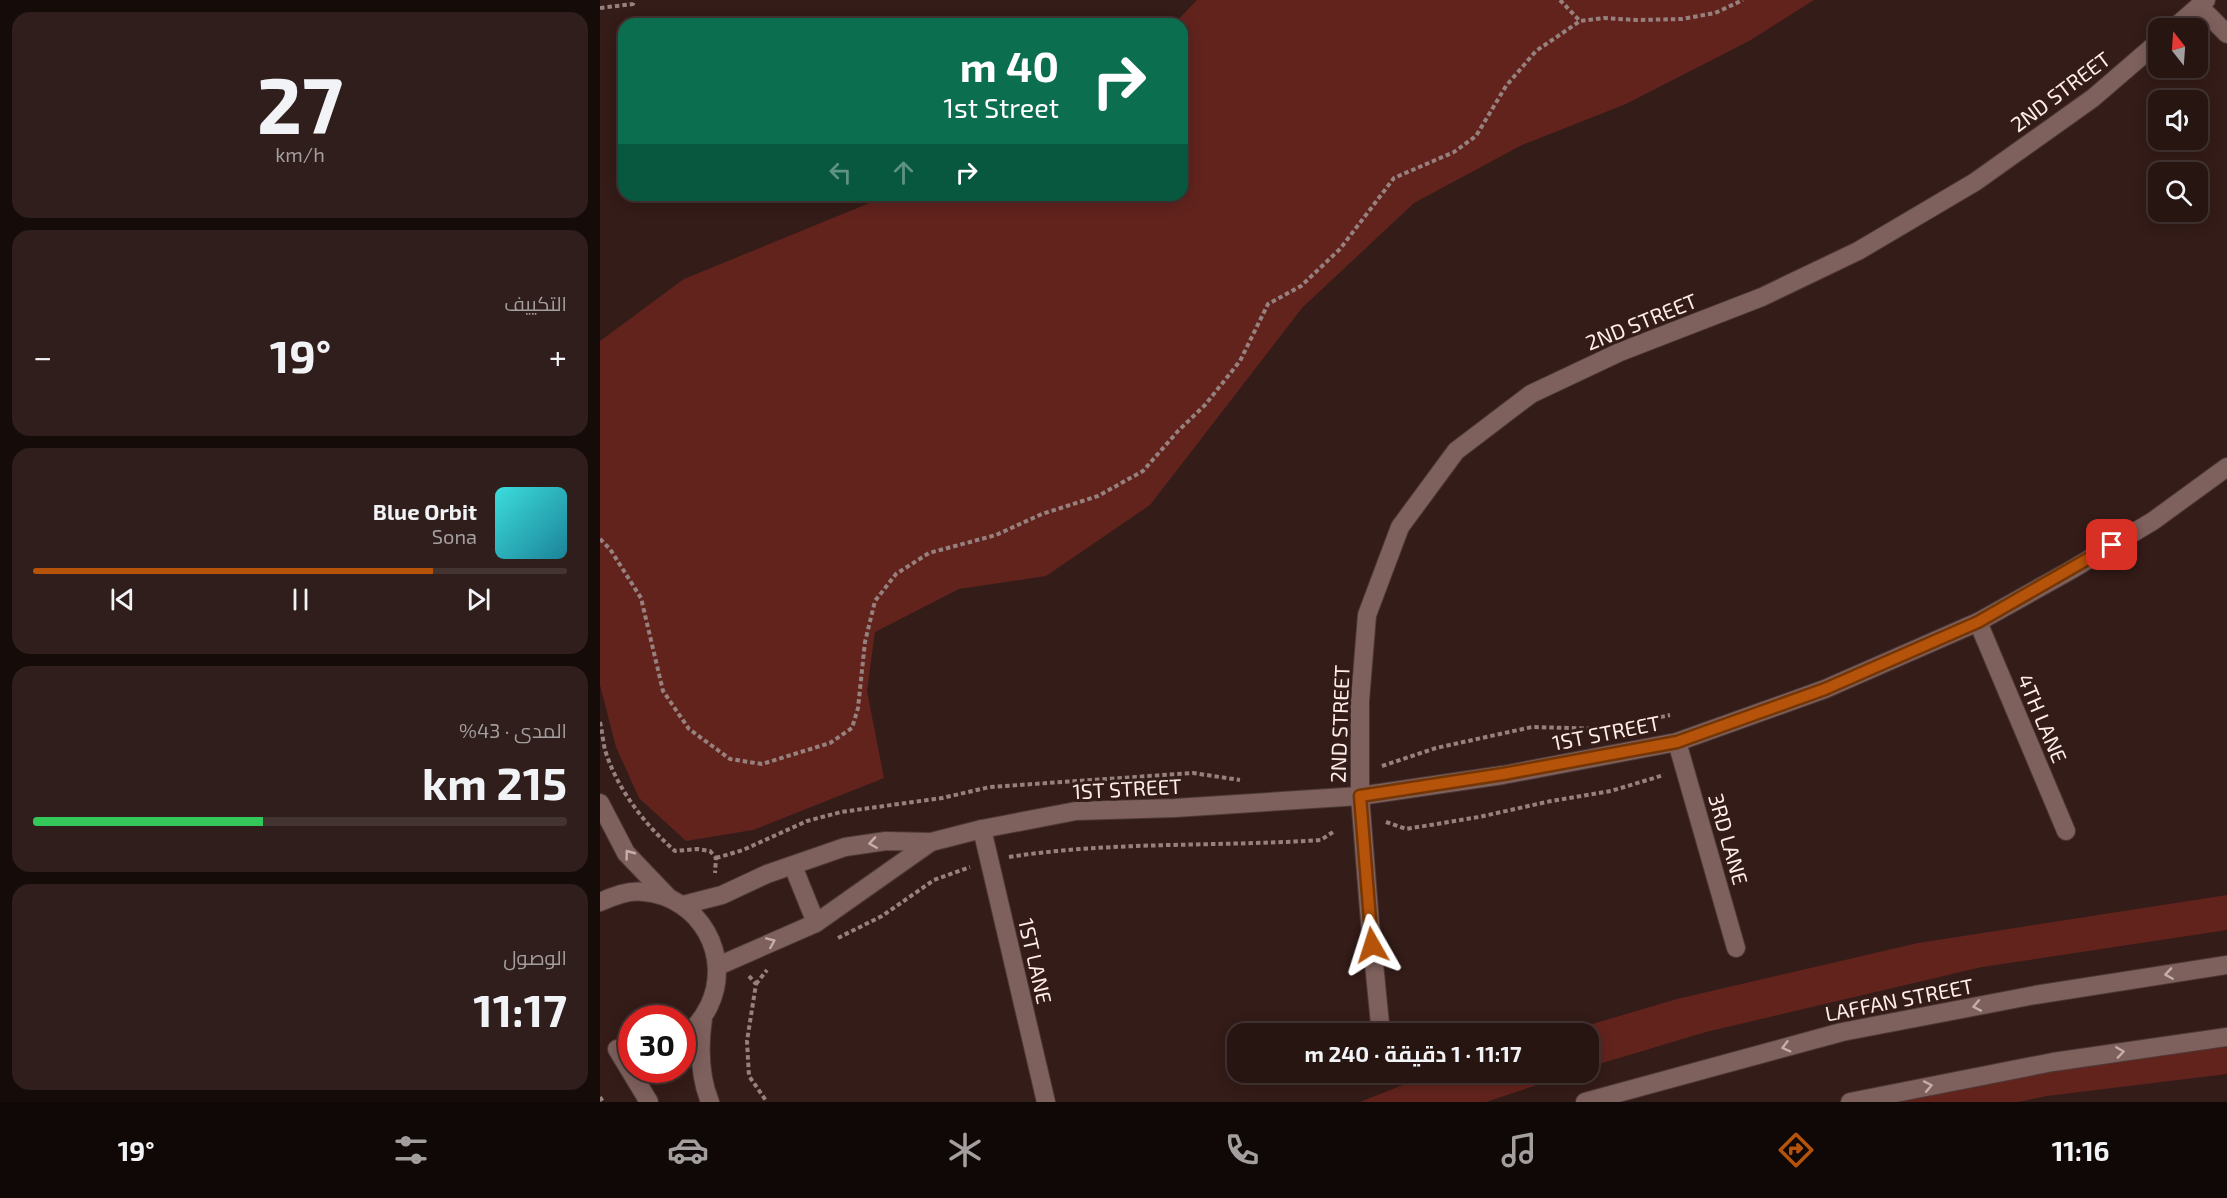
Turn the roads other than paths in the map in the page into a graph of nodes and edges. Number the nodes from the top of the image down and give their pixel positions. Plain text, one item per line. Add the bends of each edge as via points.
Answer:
1 (2203, 3) edge
2 (2186, 18) edge
3 (2227, 34) edge
4 (2148, 51) edge
5 (2227, 466) edge
6 (1978, 622) junction
7 (1677, 742) junction
8 (1360, 796) junction
9 (600, 803) edge
10 (982, 829) junction
11 (2066, 831) dead end
12 (931, 842) junction
13 (793, 866) junction
14 (675, 901) junction
15 (600, 902) edge
16 (816, 923) junction
17 (1736, 948) dead end
18 (2227, 965) edge
19 (718, 966) junction
20 (703, 1018) junction
21 (1381, 1023) edge
22 (696, 1024) edge
23 (2227, 1037) edge
24 (600, 1041) edge
25 (618, 1047) edge
26 (640, 1083) edge
27 (649, 1102) edge
28 (710, 1102) edge
29 (1046, 1102) edge
30 (1585, 1102) edge
31 (1850, 1102) edge

1 - 2 street
1 - 3 street
4 - 8 street, 2ND STREET via 2093,98 1975,182 1907,222 1762,297 1620,352 1530,394 1456,452 1400,527 1367,615 1360,701
5 - 6 street, 1ST STREET via 2153,520
6 - 7 street, 1ST STREET via 1825,689
6 - 11 street, 4TH LANE
7 - 8 street, 1ST STREET
7 - 17 street, 3RD LANE
8 - 10 street, 1ST STREET via 1076,811
8 - 21 street, 2ND STREET
14 -> 9 street via 626,854
10 - 12 street, 1ST STREET
10 - 29 street, 1ST LANE
12 -> 13 street, 1ST STREET via 886,841 845,847
12 - 16 street, 1ST STREET
13 - 14 street, 1ST STREET via 722,895
13 - 16 street
14 - 15 street via 643,892 617,894
14 - 19 street via 700,921 713,942
19 -> 16 street, 1ST STREET
18 -> 30 street, LAFFAN STREET via 2035,995 1842,1032
19 - 20 street via 715,993
20 - 22 street
20 - 28 street via 701,1064
31 -> 23 street via 2053,1062
24 - 25 street
26 - 27 street

